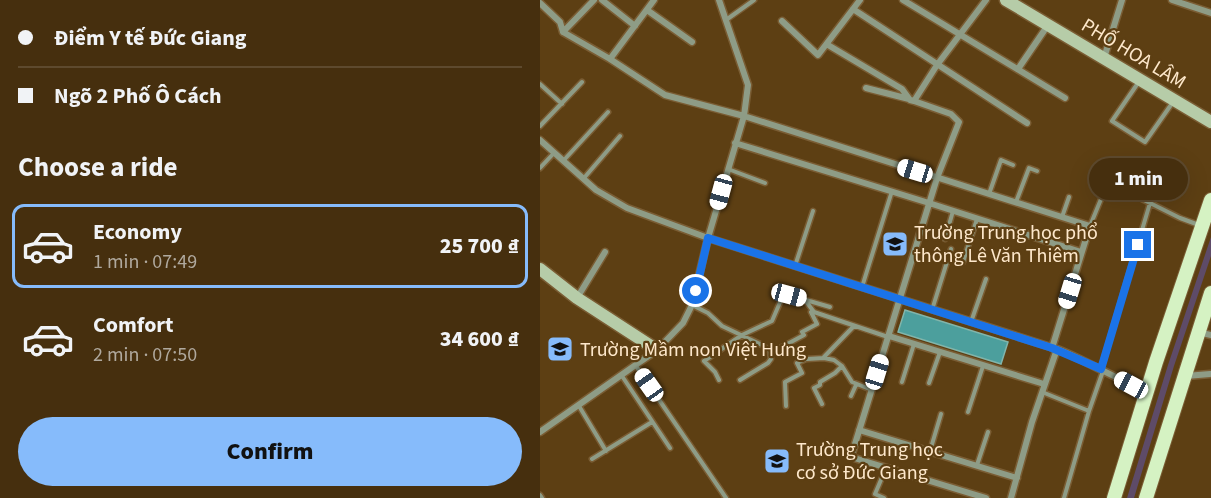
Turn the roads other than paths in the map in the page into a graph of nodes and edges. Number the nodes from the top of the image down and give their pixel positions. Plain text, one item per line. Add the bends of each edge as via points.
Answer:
1 (594, 0) edge
2 (602, 0) edge
3 (654, 0) edge
4 (719, 0) edge
5 (753, 0) edge
6 (860, 0) edge
7 (903, 0) edge
8 (986, 0) edge
9 (1122, 0) edge
10 (1172, 0) edge
11 (1009, 1) edge
12 (540, 3) edge
13 (853, 9) junction
14 (646, 10) junction
15 (1211, 13) edge
16 (726, 21) junction
17 (782, 21) dead end
18 (1049, 25) junction
19 (635, 26) junction
20 (563, 32) junction
21 (960, 33) junction
22 (692, 42) dead end
23 (828, 45) junction
24 (1104, 58) junction
25 (610, 59) junction
26 (937, 64) junction
27 (1018, 69) junction
28 (1140, 80) junction
29 (582, 82) dead end
30 (540, 84) edge
31 (866, 88) dead end
32 (1065, 98) dead end
33 (912, 100) junction
34 (1174, 100) junction
35 (562, 104) junction
36 (608, 112) dead end
37 (744, 116) junction
38 (1211, 122) edge
39 (1027, 123) dead end
40 (540, 126) edge
41 (621, 136) dead end
42 (540, 140) edge
43 (735, 143) junction
44 (554, 153) junction
45 (563, 161) junction
46 (1013, 165) dead end
47 (540, 168) edge
48 (727, 169) junction
49 (1037, 171) dead end
50 (937, 178) junction
51 (583, 179) junction
52 (765, 183) dead end
53 (892, 191) junction
54 (988, 194) junction
55 (1069, 197) dead end
56 (1211, 200) edge
57 (929, 203) junction
58 (1016, 203) junction
59 (1150, 203) junction
60 (813, 211) dead end
61 (953, 211) junction
62 (1061, 218) junction
63 (977, 219) junction
64 (1090, 226) junction
65 (1202, 226) junction
66 (708, 238) junction
67 (945, 239) dead end
68 (951, 249) dead end
69 (605, 252) dead end
70 (1081, 252) junction
71 (963, 262) dead end
72 (795, 266) junction
73 (540, 270) edge
74 (986, 279) dead end
75 (862, 288) junction
76 (1211, 293) edge
77 (577, 298) junction
78 (805, 300) junction
79 (900, 300) junction
80 (692, 305) junction
81 (831, 307) dead end
82 (810, 308) junction
83 (932, 310) junction
84 (971, 323) junction
85 (855, 326) junction
86 (1204, 334) edge
87 (742, 336) junction
88 (888, 336) junction
89 (914, 344) junction
90 (780, 348) junction
91 (1055, 349) junction
92 (657, 350) junction
93 (770, 351) junction
94 (940, 352) junction
95 (807, 358) junction
96 (824, 358) junction
97 (636, 366) junction
98 (842, 366) junction
99 (984, 366) junction
100 (1102, 370) junction
101 (1209, 374) dead end
102 (622, 376) junction
103 (1183, 377) junction
104 (719, 380) dead end
105 (740, 380) dead end
106 (902, 382) dead end
107 (929, 383) dead end
108 (1044, 384) junction
109 (856, 385) junction
110 (872, 390) junction
111 (1148, 390) junction
112 (1042, 392) junction
113 (851, 396) dead end
114 (822, 404) dead end
115 (579, 406) junction
116 (786, 406) dead end
117 (1089, 411) junction
118 (968, 412) dead end
119 (941, 414) dead end
120 (652, 422) junction
121 (859, 430) junction
122 (540, 432) edge
123 (988, 432) dead end
124 (670, 447) dead end
125 (606, 451) junction
126 (930, 452) junction
127 (591, 459) dead end
128 (977, 466) junction
129 (887, 468) junction
130 (1017, 478) junction
131 (967, 495) edge
132 (726, 498) edge
133 (884, 498) edge
134 (986, 498) edge
135 (1011, 498) edge
136 (1064, 498) edge
137 (1114, 498) edge
138 (1146, 498) edge

1 - 20 street
2 - 19 street
3 - 14 street
4 - 16 street
5 - 16 lane
6 - 13 street
7 - 21 street
8 - 21 street
9 - 24 street
10 - 15 street
11 - 18 street, PHỐ HOA LÂM
12 - 20 street via 560,22
13 - 23 street
13 - 26 street
14 - 19 street
14 - 22 street
16 - 37 street via 748,85
17 - 23 street via 818,55
18 - 24 street, PHỐ HOA LÂM
18 - 27 street
19 - 25 street
20 - 25 street
21 - 26 street
21 - 27 street
23 - 33 street via 902,89
24 - 28 street, PHỐ HOA LÂM
25 - 37 street via 665,95
26 - 33 street
26 - 39 street
27 - 32 street
28 - 34 street, PHỐ HOA LÂM
28 - 34 lane via 1112,121 1144,142
29 - 35 lane
30 - 35 lane
31 - 33 street
33 - 50 street via 951,114 959,122
34 - 38 street, PHỐ HOA LÂM
35 - 40 lane
36 - 45 lane
37 - 43 street
37 - 50 street
41 - 51 lane
42 - 44 street
43 - 48 street
43 - 53 street
44 - 45 street
44 - 47 lane
45 - 51 street
46 - 54 lane via 1001,160
48 - 52 lane
48 - 66 street
49 - 58 lane via 1029,168
50 - 54 street
50 - 57 street
51 - 66 street via 619,204
53 - 57 street
53 - 75 lane
54 - 58 street
55 - 62 lane
56 - 65 main road
57 - 61 street
57 - 79 street
58 - 62 street
59 - 64 lane via 1108,182
59 - 65 lane
59 - 100 lane
60 - 72 lane
61 - 63 street
61 - 67 lane
62 - 64 street
63 - 70 street
63 - 71 lane
64 - 70 street
65 - 111 main road
66 - 72 street
66 - 80 street
68 - 83 lane
69 - 77 street
70 - 91 street
72 - 75 street
73 - 77 street
74 - 84 lane
75 - 79 street
76 - 86 main road
77 - 92 street
78 - 81 lane
78 - 82 lane
78 - 87 lane via 789,295 782,298 772,321
79 - 83 street
79 - 88 street
80 - 87 lane
80 - 92 street via 683,323
82 - 85 lane
82 - 90 lane via 817,324
83 - 84 street
84 - 91 street
85 - 88 lane
85 - 96 lane
86 - 103 main road
87 - 93 lane
87 - 104 lane via 704,362
88 - 89 street
88 - 110 street
89 - 94 street
89 - 106 lane
90 - 93 lane
90 - 95 lane
91 - 100 street
91 - 108 street
92 - 97 street
93 - 105 lane via 768,363
94 - 99 street
94 - 107 lane
95 - 96 lane
95 - 116 lane via 797,363 802,373 785,382
96 - 98 lane
97 - 102 street
97 - 132 lane
98 - 109 lane
98 - 114 lane via 814,388
99 - 108 street
99 - 118 lane
100 - 111 street
100 - 117 lane
101 - 103 street
102 - 115 street
102 - 120 lane
103 - 138 main road
108 - 112 street
109 - 110 lane
109 - 113 lane
110 - 121 street
111 - 137 main road
112 - 117 lane
112 - 130 street
115 - 122 street
115 - 125 lane
117 - 136 lane
119 - 126 lane
120 - 124 lane
120 - 125 lane
121 - 126 street
121 - 129 street via 851,457
123 - 128 lane
125 - 127 lane
126 - 128 street
128 - 130 street
129 - 131 street
129 - 133 lane via 875,494
130 - 135 street
131 - 134 street

